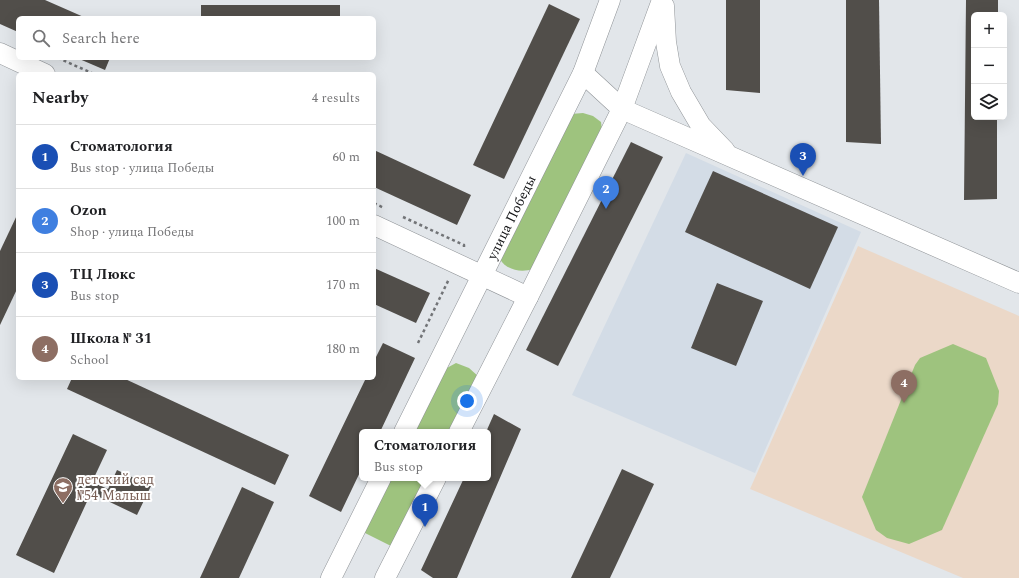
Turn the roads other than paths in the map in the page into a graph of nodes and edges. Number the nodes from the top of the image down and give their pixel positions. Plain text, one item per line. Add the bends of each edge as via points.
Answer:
1 (610, 0) edge
2 (663, 0) edge
3 (0, 53) edge
4 (41, 72) edge
5 (583, 72) junction
6 (622, 109) junction
7 (732, 158) junction
8 (376, 226) edge
9 (483, 275) junction
10 (1019, 283) edge
11 (528, 297) junction
12 (406, 429) edge
13 (461, 429) edge
14 (380, 481) edge
15 (434, 481) edge
16 (331, 578) edge
17 (385, 578) edge

1 - 5 street, улица Победы
2 - 6 street
2 - 7 street via 670,66 681,92 701,126
3 - 4 street
5 - 6 street
5 - 9 street, улица Победы
6 - 7 street
6 - 11 street
7 - 10 street
8 - 9 street
9 - 11 street
9 - 12 street, улица Победы
11 - 13 street
14 - 16 street
15 - 17 street

